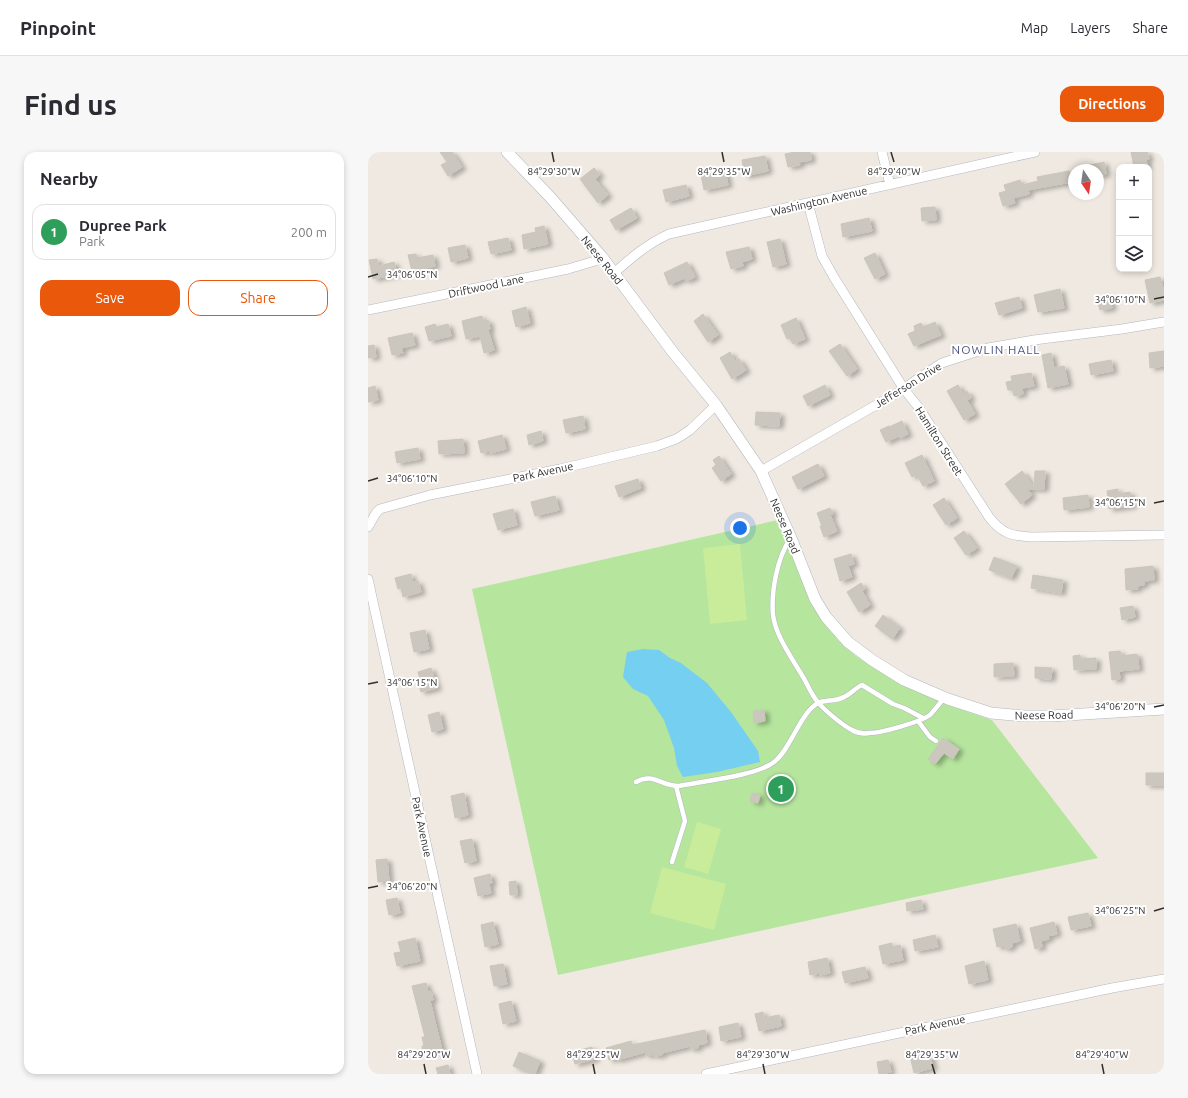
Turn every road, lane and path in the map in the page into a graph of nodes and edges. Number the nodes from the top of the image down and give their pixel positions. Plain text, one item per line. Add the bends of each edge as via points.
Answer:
1 (507, 152) edge
2 (882, 152) edge
3 (1035, 152) edge
4 (890, 184) junction
5 (808, 204) junction
6 (602, 257) junction
7 (614, 273) junction
8 (368, 310) edge
9 (1164, 322) edge
10 (904, 389) junction
11 (716, 405) junction
12 (761, 471) junction
13 (369, 524) edge
14 (1164, 535) edge
15 (791, 538) junction
16 (368, 579) edge
17 (944, 698) junction
18 (818, 702) junction
19 (1164, 709) edge
20 (921, 719) junction
21 (936, 741) dead end
22 (636, 782) dead end
23 (676, 786) junction
24 (672, 862) dead end
25 (1164, 979) edge
26 (477, 1074) edge
27 (706, 1074) edge

1 - 6 street, Neese Road
2 - 4 street
3 - 4 street, Washington Avenue
4 - 5 street, Washington Avenue
5 - 7 street, Washington Avenue via 668,234 644,248
5 - 10 street, Hamilton Street via 822,256
6 - 7 street, Neese Road
6 - 8 street, Driftwood Lane via 568,270
7 - 11 street, Neese Road
9 - 10 street, Jefferson Drive via 988,348 942,363
10 - 12 street, Jefferson Drive
10 - 14 street, Hamilton Street via 919,408 988,517 1002,531 1015,536 1032,537
11 - 12 street, Neese Road
11 - 13 street, Park Avenue via 690,430 657,446 560,469 430,495 380,509
12 - 15 street, Neese Road
15 - 17 street, Neese Road via 815,599 826,618 848,642 904,680
15 - 18 lane via 785,546 774,583 773,615 778,633
16 - 26 street, Park Avenue
17 - 19 street, Neese Road via 991,713 1024,716
17 - 20 lane via 930,715
18 - 20 lane via 859,733 882,732
18 - 20 lane via 844,698 862,685
18 - 23 lane via 774,762 749,773
20 - 21 lane via 930,737
22 - 23 lane via 648,777
23 - 24 lane via 685,821
25 - 27 street, Park Avenue

